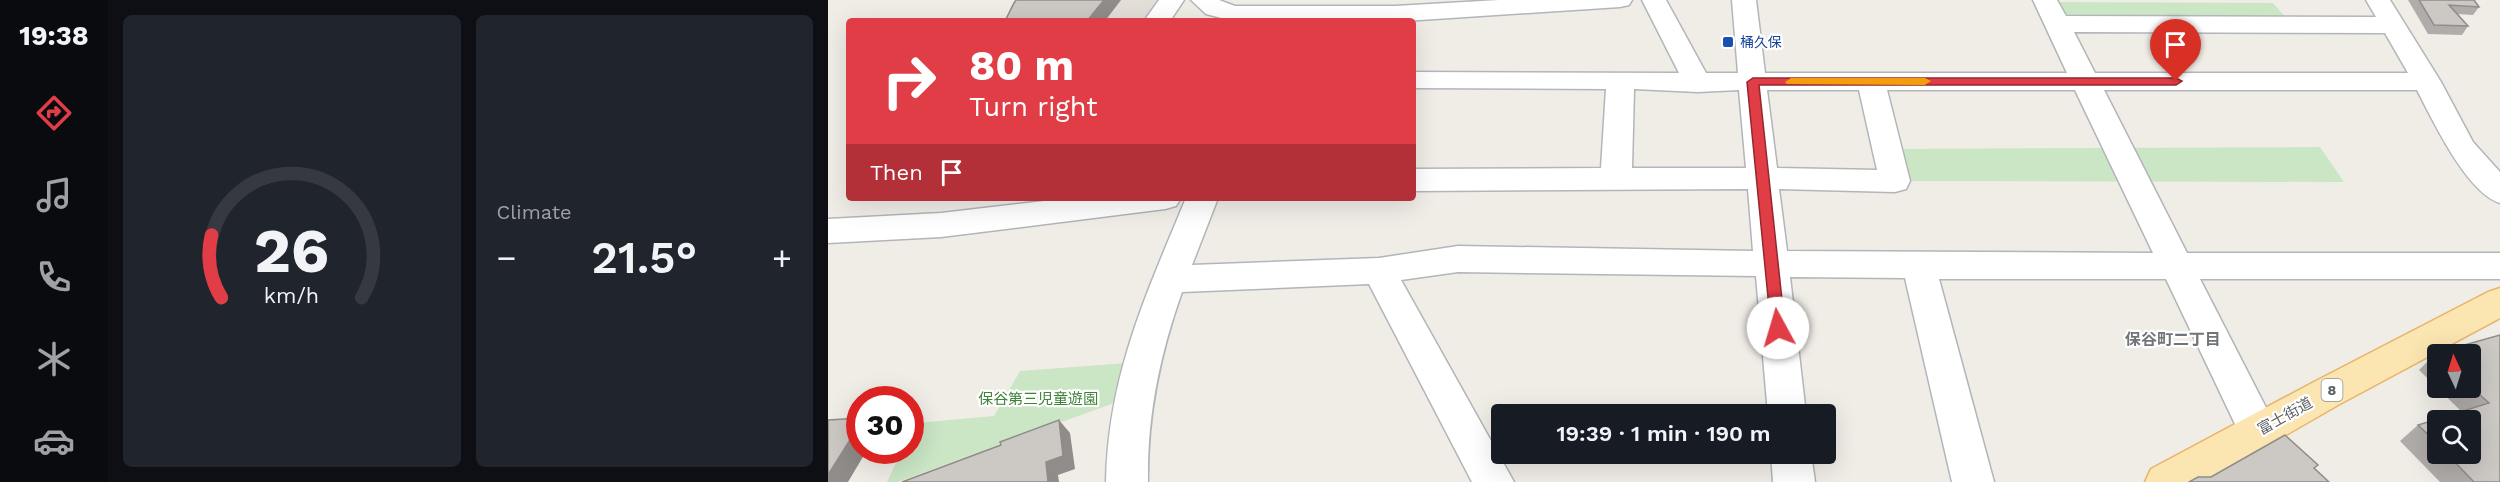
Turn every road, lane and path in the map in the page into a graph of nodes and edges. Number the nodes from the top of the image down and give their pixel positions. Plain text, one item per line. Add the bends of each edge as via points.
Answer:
1 (1172, 0) edge
2 (1203, 0) edge
3 (1620, 0) edge
4 (1654, 0) edge
5 (1744, 0) edge
6 (2378, 0) edge
7 (2051, 12) edge
8 (1159, 18) edge
9 (1394, 18) edge
10 (2392, 25) junction
11 (1416, 80) edge
12 (1871, 81) junction
13 (2085, 81) junction
14 (1620, 82) junction
15 (1753, 82) junction
16 (2427, 82) junction
17 (1698, 83) junction
18 (1761, 178) junction
19 (1416, 180) edge
20 (1616, 180) junction
21 (2500, 192) edge
22 (1140, 201) edge
23 (1202, 201) edge
24 (828, 231) edge
25 (1771, 264) junction
26 (2176, 264) junction
27 (1918, 266) junction
28 (1378, 271) junction
29 (1171, 279) junction
30 (2500, 293) edge
31 (1786, 404) edge
32 (2258, 431) junction
33 (1792, 464) edge
34 (1127, 482) edge
35 (1493, 482) edge
36 (1794, 482) edge
37 (1973, 482) edge
38 (2166, 482) edge

1 - 8 street
2 - 9 street via 1215,9 1235,14
3 - 9 street
4 - 17 street
5 - 15 street
6 - 10 street
7 - 10 street
7 - 13 street
10 - 16 street
11 - 14 street
12 - 13 street
12 - 15 street
12 - 18 street via 1895,181
13 - 16 street
13 - 26 street
14 - 17 street
14 - 20 street
15 - 17 street
15 - 18 street
16 - 21 street via 2461,147
18 - 20 street
18 - 25 street
19 - 20 street
22 - 24 street via 941,225
23 - 29 street
25 - 27 street
25 - 28 street via 1458,259
25 - 31 street
26 - 27 street
26 - 30 street
26 - 32 street
27 - 37 street
28 - 29 street
28 - 35 street
29 - 34 street via 1140,362 1133,396
30 - 32 main road, 富士街道 / 8
32 - 38 main road, 富士街道 / 8
33 - 36 street

